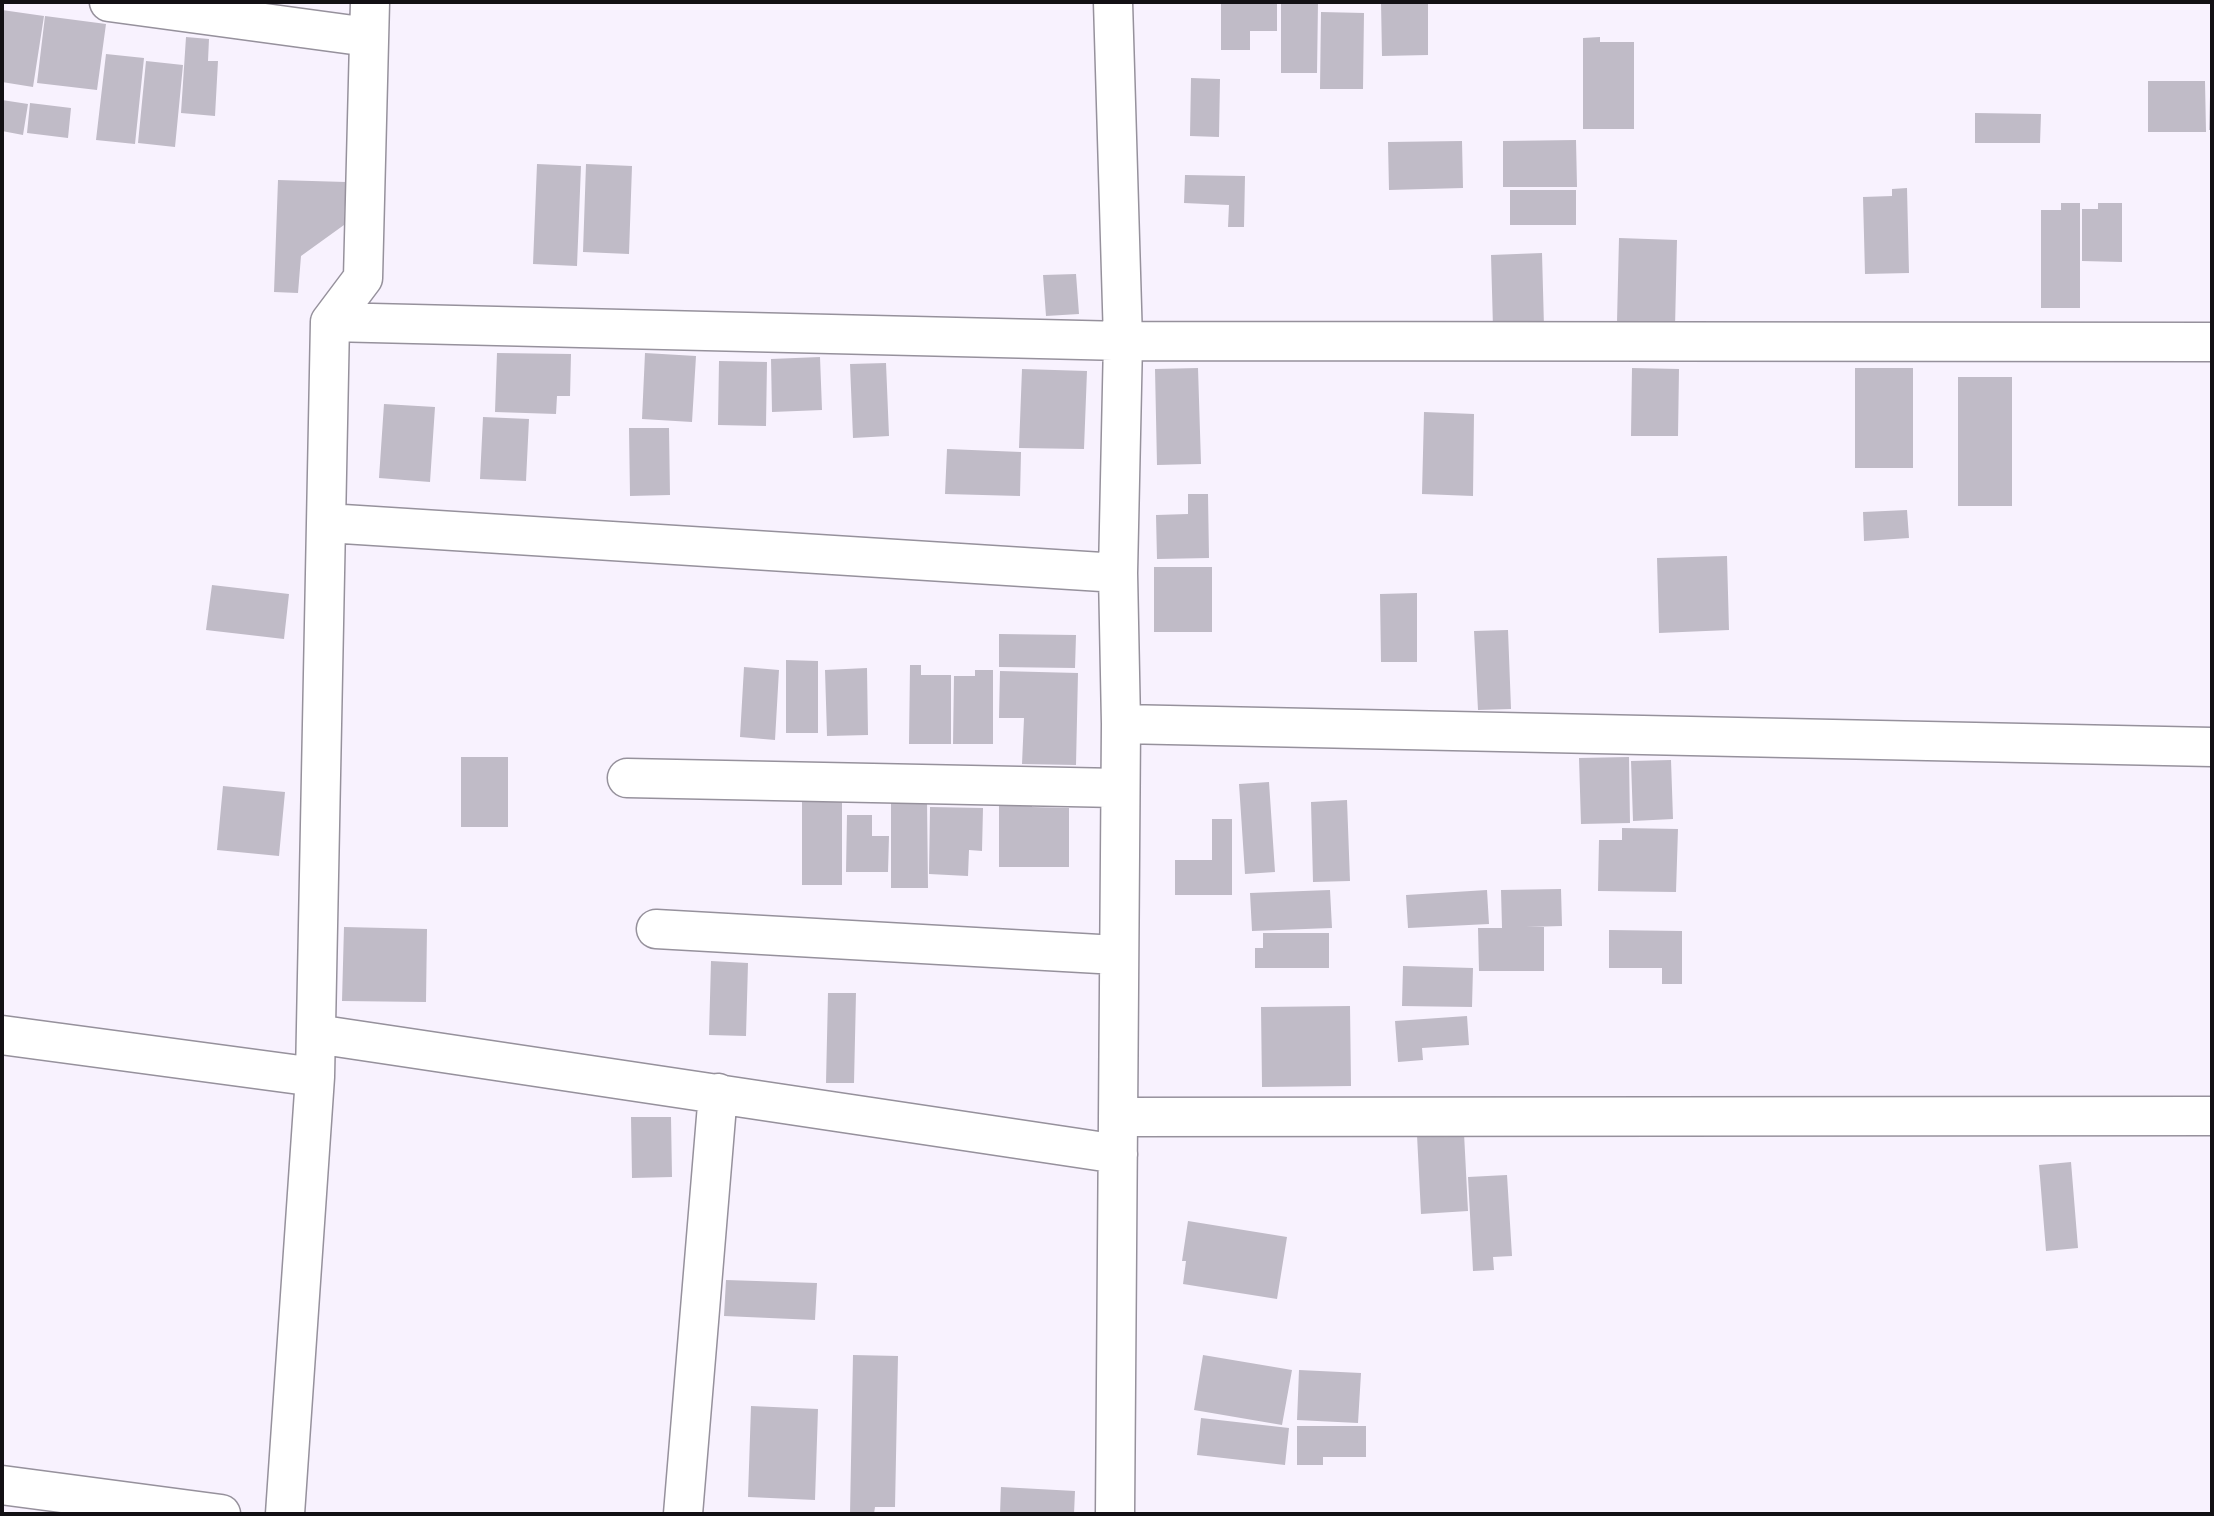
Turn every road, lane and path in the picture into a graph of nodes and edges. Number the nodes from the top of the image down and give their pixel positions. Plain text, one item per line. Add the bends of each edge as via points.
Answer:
1 (108, 2) edge
2 (1113, 2) edge
3 (369, 19) edge
4 (330, 322) junction
5 (1123, 341) junction
6 (2212, 342) edge
7 (327, 523) junction
8 (1118, 573) junction
9 (1121, 724) junction
10 (2212, 747) edge
11 (627, 778) dead end
12 (1118, 788) junction
13 (656, 929) dead end
14 (1117, 955) junction
15 (316, 1034) junction
16 (2, 1035) edge
17 (315, 1077) junction
18 (718, 1093) junction
19 (2212, 1116) edge
20 (1118, 1136) junction
21 (2, 1485) edge
22 (221, 1514) edge
23 (285, 1514) edge
24 (682, 1514) edge
25 (1115, 1514) edge

1 - 3 street
2 - 5 street
3 - 4 street via 363,278
4 - 5 street
4 - 7 street
5 - 6 street
5 - 8 street
7 - 8 street
7 - 15 street
8 - 9 street
9 - 10 street
9 - 12 street
11 - 12 street
12 - 14 street
13 - 14 street
14 - 20 street
15 - 17 street
15 - 18 street
16 - 17 street
17 - 23 street
18 - 20 street
18 - 24 street
19 - 20 street
20 - 25 street
21 - 22 street

